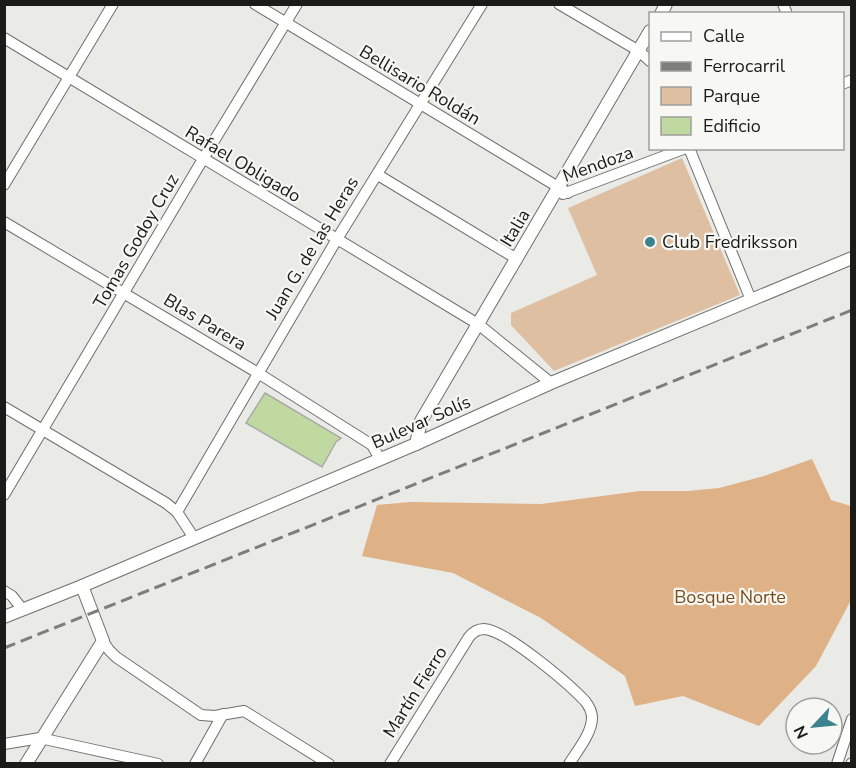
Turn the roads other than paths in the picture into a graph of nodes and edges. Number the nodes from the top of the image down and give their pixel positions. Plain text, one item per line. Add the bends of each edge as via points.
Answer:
1 (113, 4) edge
2 (255, 4) edge
3 (297, 4) edge
4 (482, 4) edge
5 (558, 4) edge
6 (286, 23) junction
7 (649, 34) edge
8 (4, 38) edge
9 (639, 51) junction
10 (649, 59) edge
11 (70, 78) junction
12 (421, 105) junction
13 (682, 150) edge
14 (689, 150) edge
15 (203, 159) junction
16 (378, 175) junction
17 (4, 185) edge
18 (560, 192) junction
19 (4, 222) edge
20 (337, 239) junction
21 (852, 258) edge
22 (517, 259) junction
23 (124, 293) junction
24 (751, 300) junction
25 (478, 324) junction
26 (258, 374) junction
27 (551, 383) junction
28 (4, 407) edge
29 (43, 429) junction
30 (416, 444) junction
31 (380, 459) junction
32 (4, 495) edge
33 (177, 512) junction
34 (194, 538) junction
35 (82, 586) junction
36 (4, 591) edge
37 (23, 609) junction
38 (4, 617) edge
39 (103, 641) junction
40 (224, 714) junction
41 (852, 719) edge
42 (40, 738) junction
43 (4, 744) edge
44 (26, 764) edge
45 (158, 764) edge
46 (195, 764) edge
47 (328, 764) edge
48 (390, 764) edge
49 (569, 764) edge
50 (837, 764) edge

1 - 11 street
2 - 6 street, Bellisario Roldán
3 - 6 street, Tomas Godoy Cruz
4 - 12 street, Juan G. de las Heras
5 - 9 street
6 - 12 street, Bellisario Roldán
6 - 15 street, Tomas Godoy Cruz
7 - 9 street, Italia
8 - 11 street, Rafael Obligado
9 - 10 street
9 - 18 street, Italia
11 - 15 street, Rafael Obligado
11 - 17 street
12 - 16 street, Juan G. de las Heras
12 - 18 street, Bellisario Roldán
13 - 18 street, Mendoza
14 - 24 street
15 - 20 street, Rafael Obligado
15 - 23 street, Tomas Godoy Cruz
16 - 20 street, Juan G. de las Heras
16 - 22 street
18 - 22 street, Italia
19 - 23 street, Blas Parera
20 - 25 street, Rafael Obligado
20 - 26 street, Juan G. de las Heras
21 - 24 street, Bulevar Solís
22 - 25 street, Italia
23 - 26 street, Blas Parera
23 - 29 street, Tomas Godoy Cruz
24 - 27 street, Bulevar Solís
25 - 27 street, Rafael Obligado
25 - 30 street, Italia via 421,421
26 - 31 street, Blas Parera via 372,446
26 - 33 street, Juan G. de las Heras
27 - 30 street, Bulevar Solís
28 - 29 street
29 - 32 street, Tomas Godoy Cruz
29 - 33 street
30 - 31 street, Bulevar Solís
31 - 34 street, Bulevar Solís
33 - 34 street
34 - 35 street, Bulevar Solís
35 - 37 street, Bulevar Solís
35 - 39 street
36 - 37 street
37 - 38 street, Bulevar Solís
39 - 40 street via 116,657 201,715
39 - 42 street
40 - 46 street
40 - 47 street via 244,711
41 - 50 street
42 - 43 street
42 - 44 street
42 - 45 street
48 - 49 street, Martín Fierro via 469,637 478,629 497,633 549,669 587,703 590,728

